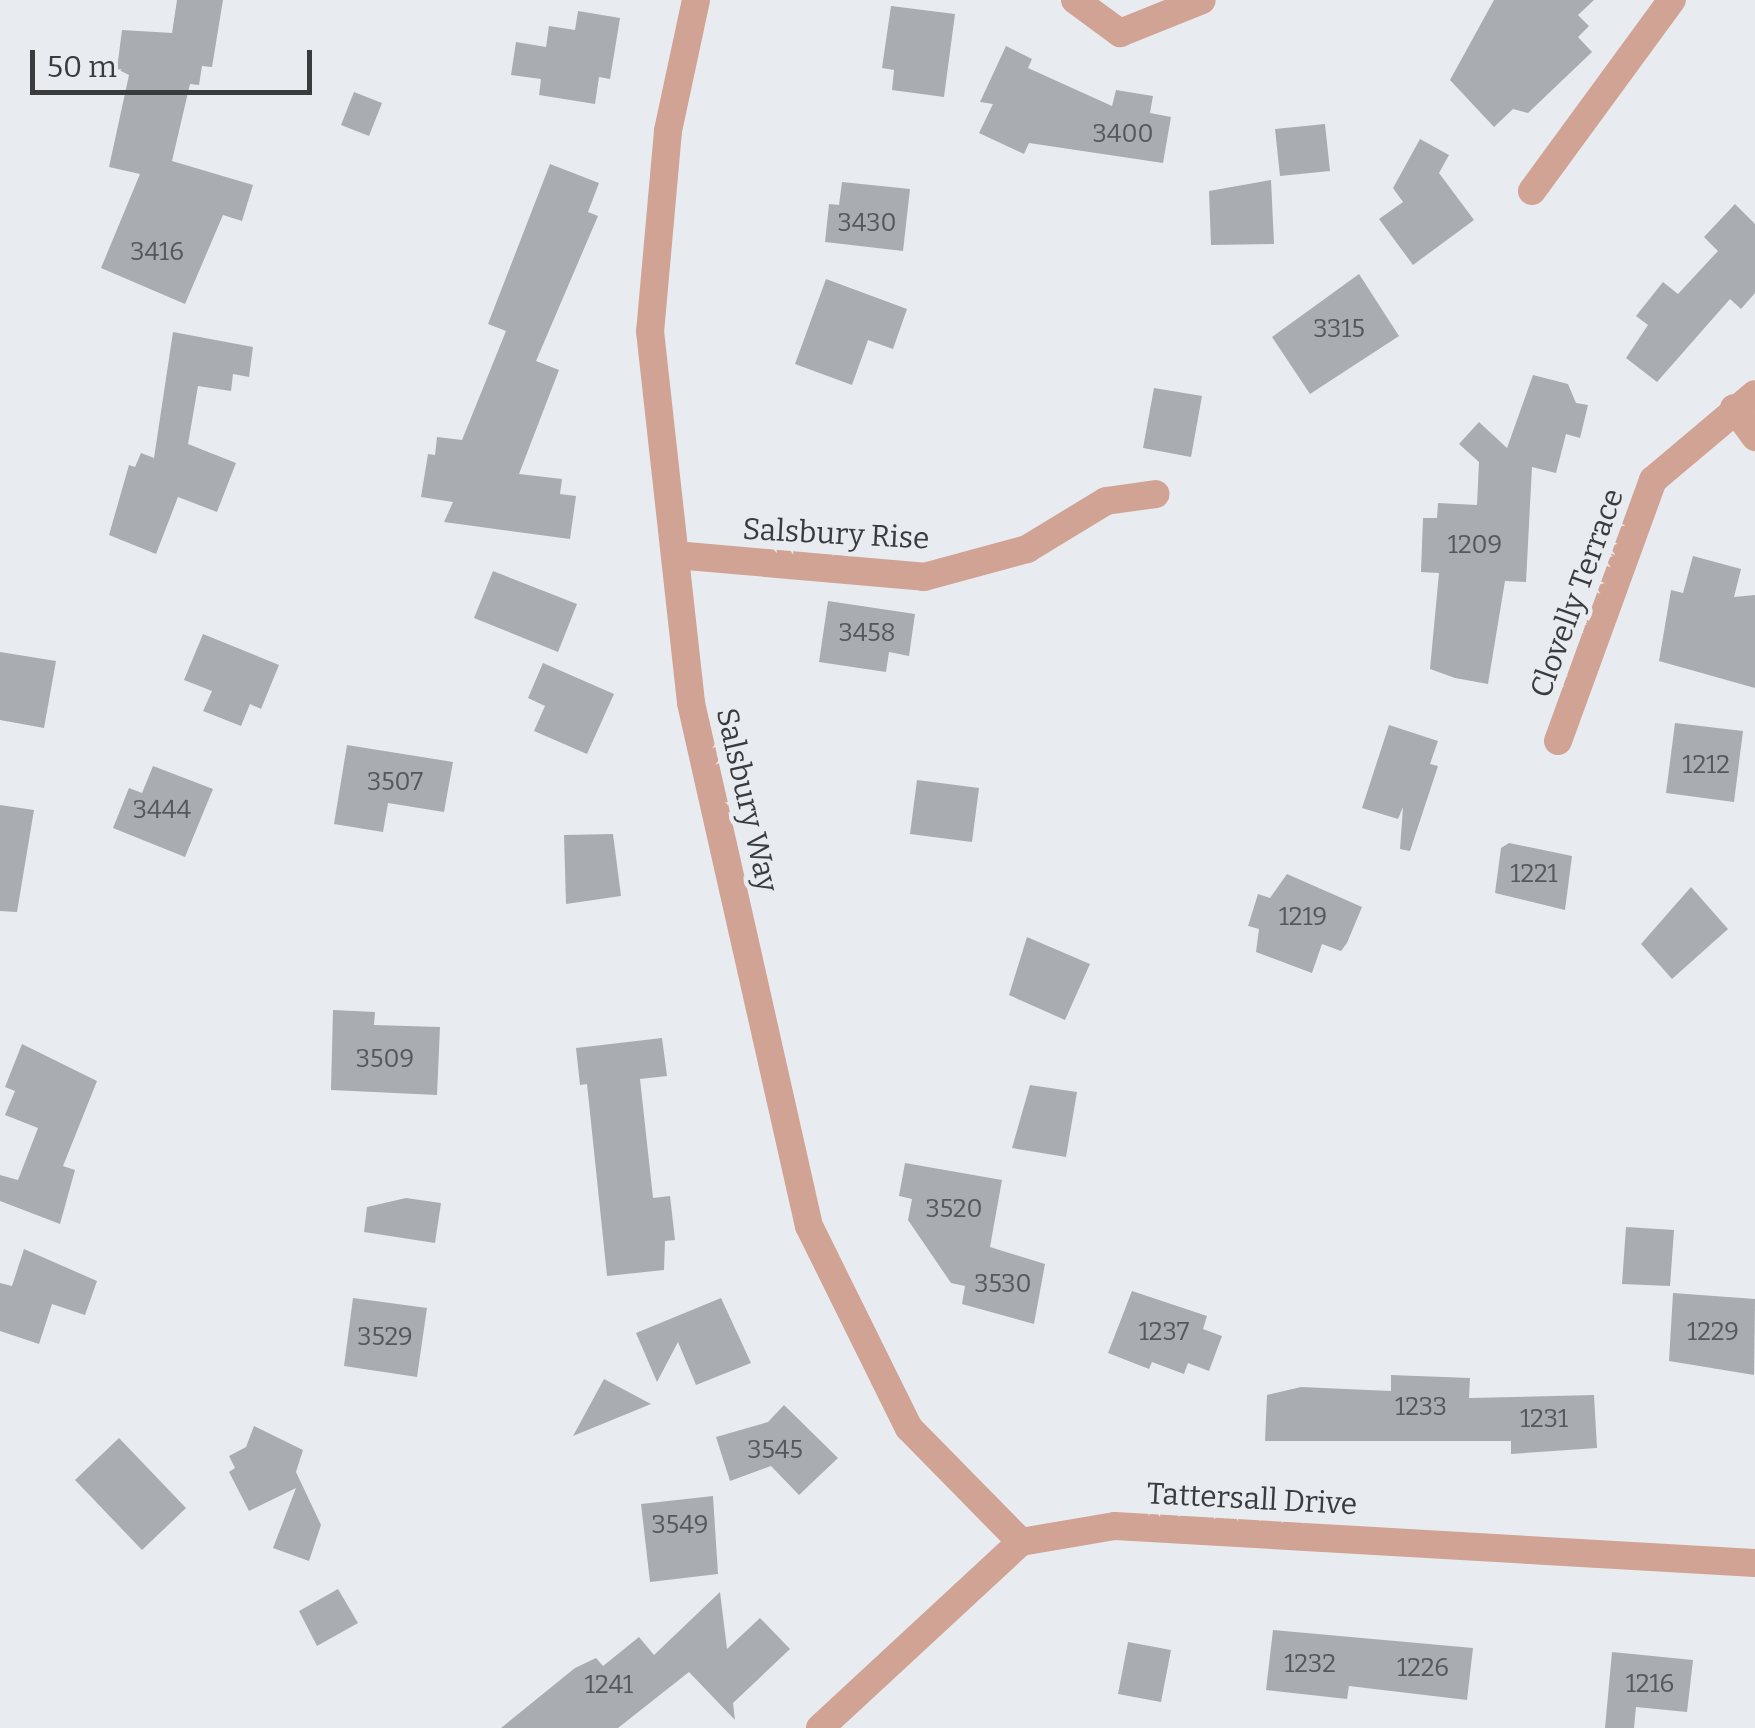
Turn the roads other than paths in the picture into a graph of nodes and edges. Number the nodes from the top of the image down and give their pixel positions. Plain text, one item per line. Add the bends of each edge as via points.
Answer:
1 (696, 0) edge
2 (1075, 0) edge
3 (1202, 0) edge
4 (1672, 0) edge
5 (1532, 191) dead end
6 (1744, 401) edge
7 (1755, 437) edge
8 (1156, 494) dead end
9 (675, 556) junction
10 (1558, 740) dead end
11 (1021, 1542) junction
12 (1755, 1563) edge
13 (820, 1728) edge

1 - 9 street, Salsbury Way via 668,130 650,331
2 - 3 street via 1120,33
4 - 5 street
6 - 7 street
6 - 10 street, Clovelly Terrace via 1653,480
8 - 9 street, Salsbury Rise via 1106,500 1027,549 924,577
9 - 11 street, Salsbury Way via 692,704 810,1226 909,1428
11 - 12 street, Tattersall Drive via 1134,1526
11 - 13 street

